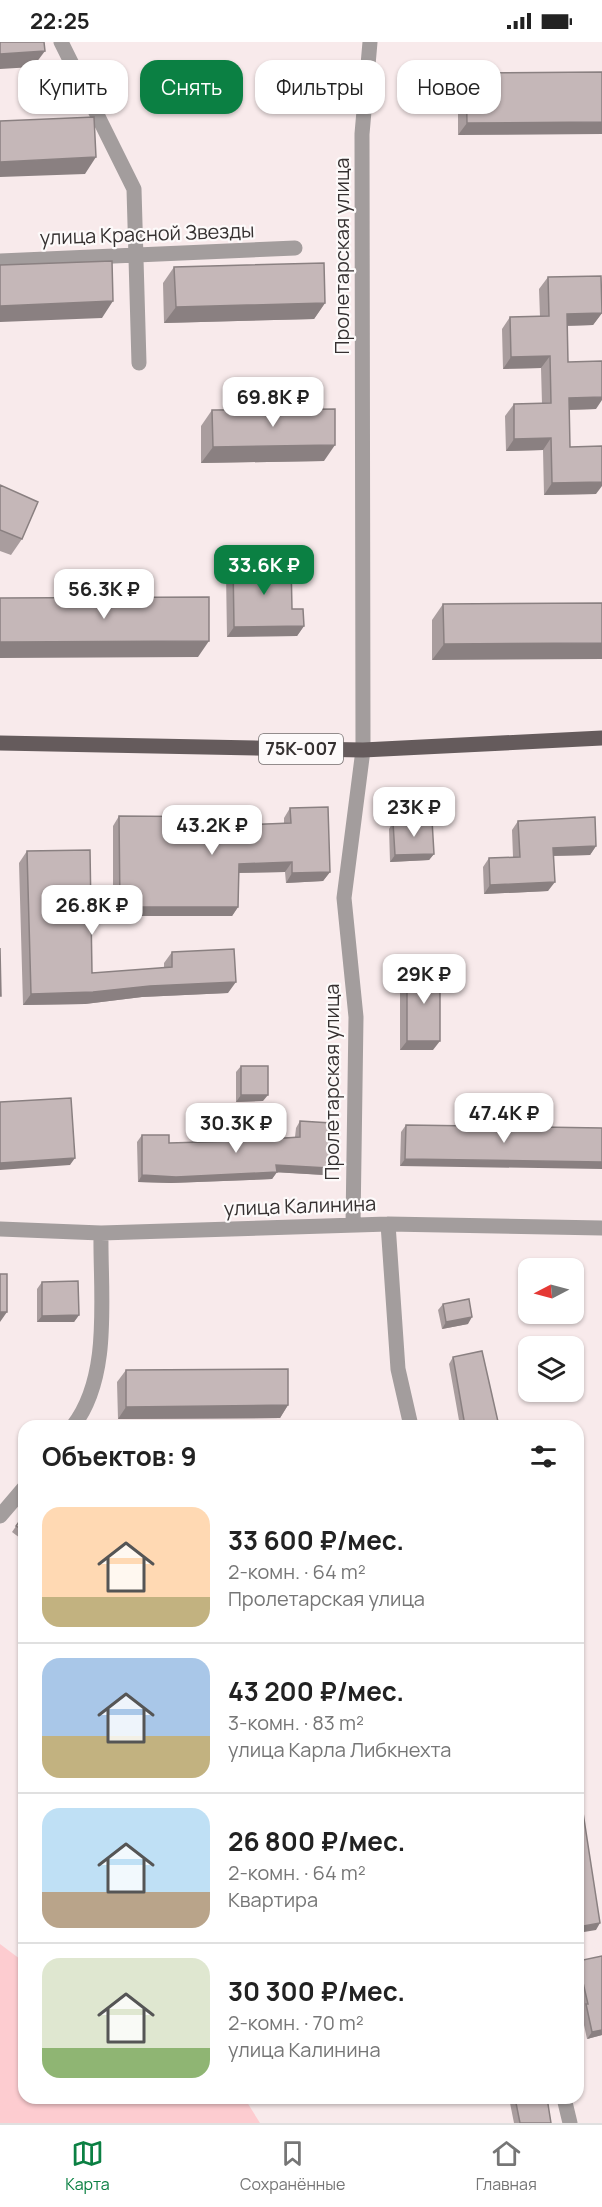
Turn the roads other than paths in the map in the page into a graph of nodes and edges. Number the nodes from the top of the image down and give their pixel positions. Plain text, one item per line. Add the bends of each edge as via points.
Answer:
1 (61, 42) edge
2 (370, 42) edge
3 (295, 248) dead end
4 (136, 255) junction
5 (0, 261) edge
6 (139, 363) dead end
7 (602, 738) edge
8 (0, 743) edge
9 (363, 750) junction
10 (353, 1224) junction
11 (388, 1224) junction
12 (602, 1228) edge
13 (0, 1229) edge
14 (101, 1233) junction
15 (78, 1420) edge
16 (410, 1420) edge
17 (18, 1495) edge
18 (0, 1516) edge
19 (565, 2104) edge
20 (570, 2123) edge

1 - 4 street via 134,189
2 - 9 street, Пролетарская улица via 363,134
3 - 4 street, улица Красной Звезды
4 - 5 street, улица Красной Звезды
4 - 6 street
7 - 9 main road, 75К-007
8 - 9 main road, 75К-007
9 - 10 street, Пролетарская улица via 344,898 356,1017
10 - 11 street, улица Калинина
10 - 14 street, улица Калинина
11 - 12 street, улица Калинина
11 - 16 street via 396,1348
13 - 14 street, улица Калинина
14 - 15 street via 99,1366 85,1412
17 - 18 street
19 - 20 street

